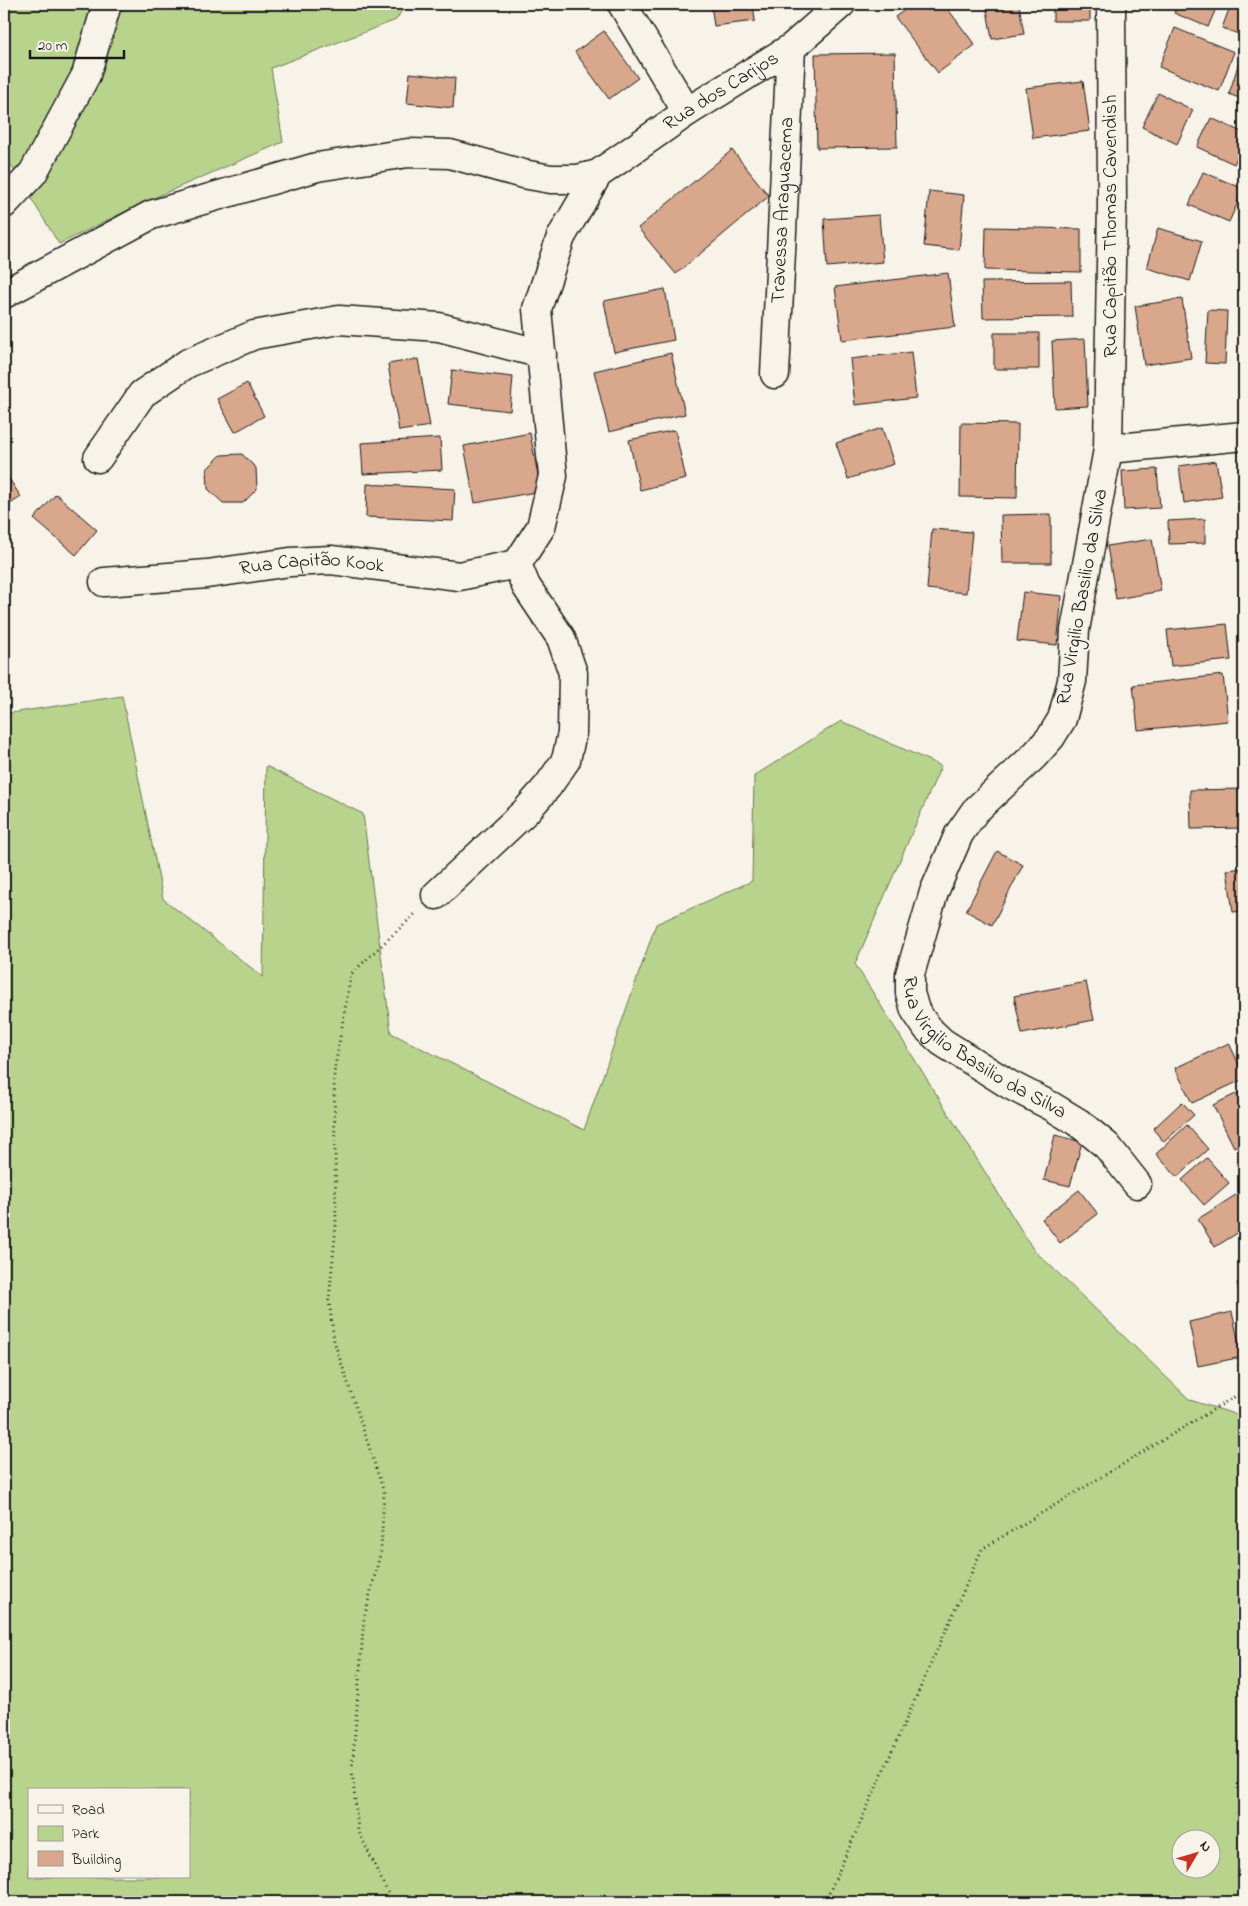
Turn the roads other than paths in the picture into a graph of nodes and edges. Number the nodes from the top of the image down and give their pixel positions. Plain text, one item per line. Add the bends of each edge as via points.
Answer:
1 (107, 4) edge
2 (622, 4) edge
3 (841, 4) edge
4 (1111, 4) edge
5 (791, 48) junction
6 (687, 112) junction
7 (598, 174) junction
8 (4, 204) edge
9 (4, 294) edge
10 (542, 354) junction
11 (774, 374) dead end
12 (1244, 436) edge
13 (1108, 449) junction
14 (98, 458) dead end
15 (517, 564) junction
16 (104, 582) dead end
17 (436, 895) road end
18 (1137, 1184) dead end

1 - 8 street via 86,75 33,173
2 - 6 street
3 - 5 street, Rua dos Carijos
4 - 13 street, Rua Capitão Thomas Cavendish
5 - 6 street, Rua dos Carijos
5 - 11 street, Travessa Araguacema
6 - 7 street, Rua dos Carijos
7 - 9 street via 576,179 551,179 450,154 408,153 317,167 151,215
7 - 10 street via 560,237 536,309
10 - 14 street via 439,327 339,320 254,335 188,363 142,394
10 - 15 street via 553,476 541,527
12 - 13 street
13 - 18 street, Rua Virgilio Basilio da Silva via 1074,630 1072,681 1062,719 1034,756 975,811 959,834 934,892 910,974 910,993 915,1010 942,1042 1079,1123 1107,1146
15 - 16 street, Rua Capitão Kook via 460,576 331,560
15 - 17 street via 526,586 560,638 573,673 572,733 566,760 526,811

